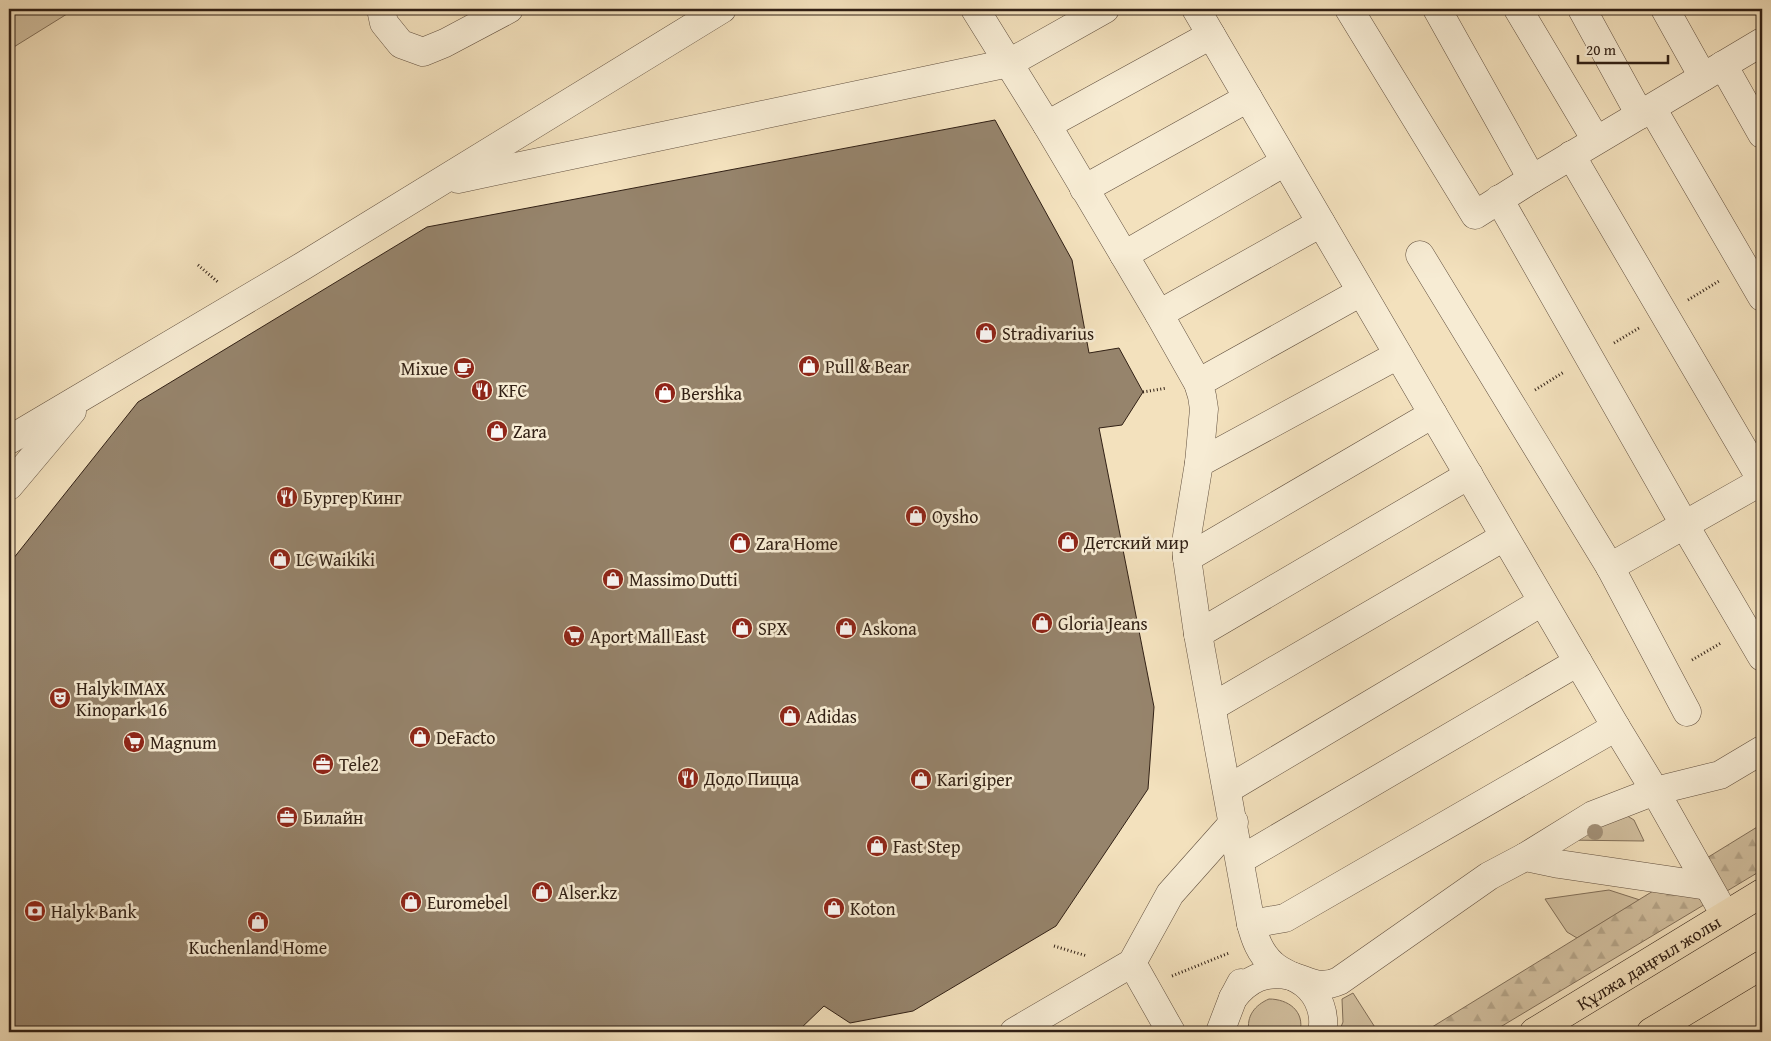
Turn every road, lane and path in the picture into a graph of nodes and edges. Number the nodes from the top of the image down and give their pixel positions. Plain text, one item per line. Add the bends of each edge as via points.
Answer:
1 (381, 9) edge
2 (509, 9) edge
3 (722, 9) edge
4 (975, 9) edge
5 (1105, 9) edge
6 (1196, 9) edge
7 (1349, 9) edge
8 (1437, 9) edge
9 (1518, 9) edge
10 (1582, 9) edge
11 (1665, 9) edge
12 (1211, 35) junction
13 (1762, 42) edge
14 (1009, 63) junction
15 (1713, 71) junction
16 (1248, 98) junction
17 (1646, 112) junction
18 (1047, 125) junction
19 (1762, 134) edge
20 (1596, 140) junction
21 (1571, 155) junction
22 (1285, 162) junction
23 (1532, 179) junction
24 (439, 183) junction
25 (1084, 189) junction
26 (1499, 199) junction
27 (1321, 223) junction
28 (1124, 255) junction
29 (1420, 255) dead end
30 (1361, 292) junction
31 (1762, 297) edge
32 (1159, 314) junction
33 (1398, 355) junction
34 (1198, 383) junction
35 (87, 394) junction
36 (1433, 414) junction
37 (9, 440) edge
38 (1199, 463) junction
39 (1468, 475) junction
40 (1762, 481) edge
41 (9, 486) edge
42 (1684, 524) junction
43 (1504, 537) junction
44 (1187, 558) junction
45 (1610, 566) junction
46 (1542, 602) junction
47 (1745, 628) junction
48 (1198, 634) junction
49 (1762, 657) edge
50 (1578, 662) junction
51 (1668, 675) junction
52 (1212, 707) junction
53 (1687, 712) dead end
54 (1616, 727) junction
55 (1762, 750) edge
56 (1228, 789) junction
57 (1654, 791) junction
58 (1234, 822) junction
59 (1524, 857) junction
60 (1240, 860) junction
61 (1708, 886) junction
62 (1762, 894) edge
63 (1725, 915) junction
64 (1251, 924) junction
65 (1054, 946) dead end
66 (1234, 950) dead end
67 (1092, 958) dead end
68 (1132, 963) junction
69 (1762, 965) edge
70 (1290, 976) junction
71 (1169, 977) dead end
72 (1227, 1019) edge
73 (1052, 1023) edge
74 (1014, 1032) edge
75 (1171, 1032) edge
76 (1322, 1032) edge
77 (1534, 1032) edge
78 (1651, 1032) edge

1 - 2 lane via 384,23 401,44 423,52
3 - 24 lane
4 - 14 lane
5 - 14 lane
6 - 12 lane
7 - 26 lane via 1475,215
8 - 23 lane
9 - 20 lane
10 - 17 lane
11 - 15 lane
12 - 16 lane
12 - 18 lane
13 - 15 lane
14 - 18 lane
14 - 24 lane
15 - 17 lane
15 - 19 lane
16 - 22 lane
16 - 25 lane
17 - 20 lane
17 - 31 lane
18 - 25 lane
20 - 21 lane
21 - 23 lane
21 - 40 lane
22 - 27 lane
22 - 28 lane
23 - 26 lane
24 - 35 lane
25 - 28 lane
26 - 42 lane
27 - 30 lane
27 - 32 lane
28 - 32 lane
29 - 45 lane
30 - 33 lane
30 - 34 lane
32 - 34 lane
33 - 36 lane
33 - 38 lane
34 - 38 lane via 1204,409
35 - 37 lane
35 - 41 lane
36 - 39 lane
36 - 44 lane
38 - 44 lane via 1187,536
39 - 43 lane
39 - 48 lane
40 - 42 lane
42 - 45 lane
42 - 47 lane
43 - 46 lane
43 - 52 lane
44 - 48 lane
45 - 51 lane
46 - 50 lane
46 - 56 lane
47 - 49 lane
47 - 51 path
48 - 52 lane
50 - 54 lane
50 - 60 lane
51 - 53 lane
52 - 56 lane
54 - 57 lane
54 - 64 lane via 1284,918
55 - 57 lane via 1720,775
56 - 58 lane
57 - 59 lane via 1593,815
57 - 61 lane
58 - 60 lane
58 - 68 lane via 1170,894
59 - 61 lane
59 - 70 lane via 1489,876 1339,981 1314,985
60 - 64 lane
61 - 63 lane
62 - 63 main road, Құлжа даңғыл жолы
63 - 77 main road, Құлжа даңғыл жолы
64 - 70 lane via 1266,958
64 - 72 lane via 1251,960
65 - 67 path
66 - 71 path
68 - 73 lane
68 - 75 lane
69 - 78 main road
70 - 72 lane via 1257,977 1243,986
70 - 76 lane via 1305,984 1316,997 1322,1011
73 - 74 lane

